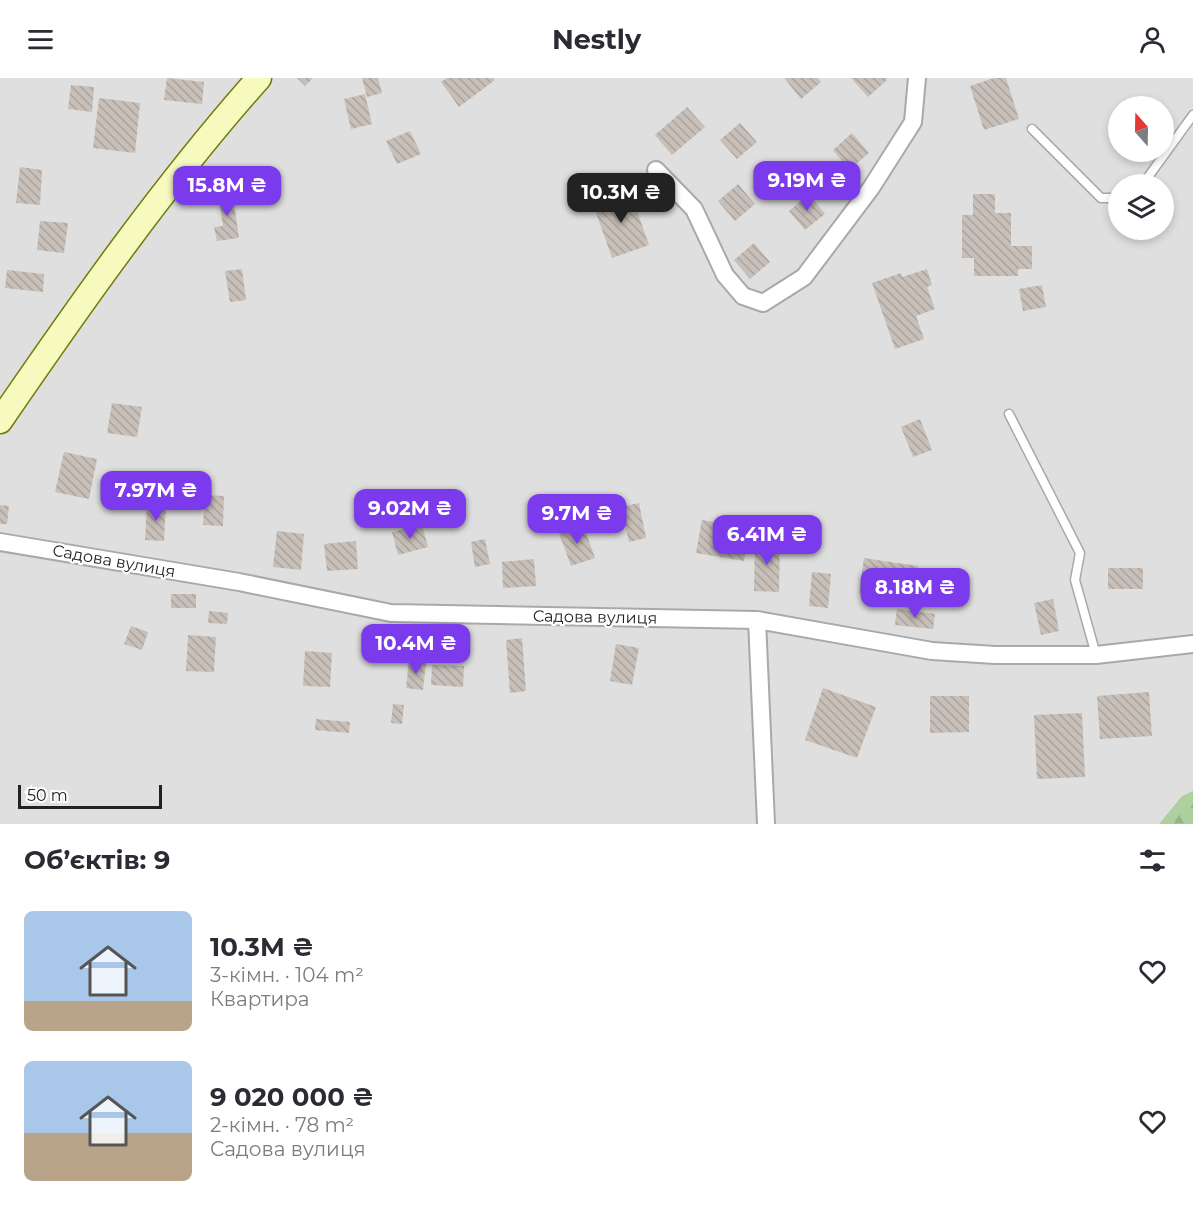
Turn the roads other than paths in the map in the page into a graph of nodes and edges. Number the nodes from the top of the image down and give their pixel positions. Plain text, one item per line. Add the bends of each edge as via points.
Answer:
1 (259, 78) edge
2 (917, 78) edge
3 (1193, 115) edge
4 (1032, 129) dead end
5 (656, 170) dead end
6 (1150, 174) edge
7 (1108, 198) edge
8 (1009, 414) dead end
9 (0, 420) edge
10 (0, 542) edge
11 (757, 620) junction
12 (1193, 644) edge
13 (1096, 655) junction
14 (766, 824) edge

1 - 9 street via 218,124 83,300
2 - 5 street via 913,122 872,188 804,277 763,303 743,296 724,275 694,209
3 - 6 lane
4 - 7 lane via 1101,198
8 - 13 lane via 1080,553 1075,580
10 - 11 street, Садова вулиця via 239,582 391,613
11 - 13 street, Садова вулиця via 932,651
11 - 14 street
12 - 13 street, Садова вулиця

